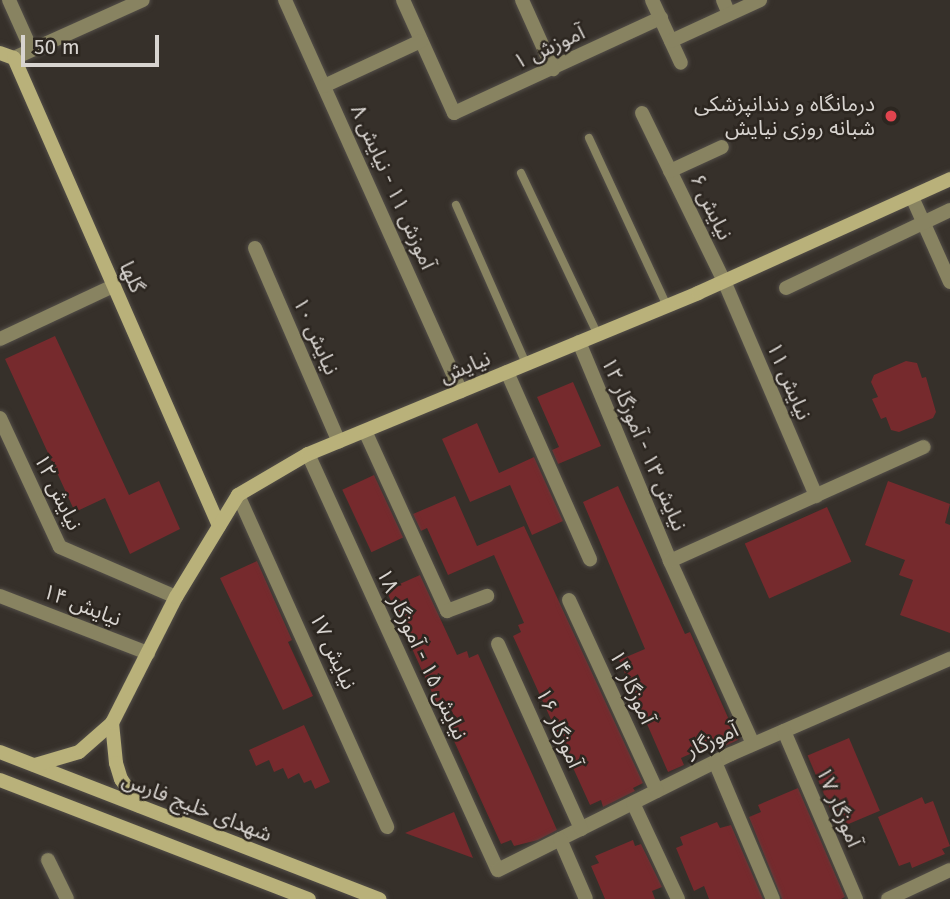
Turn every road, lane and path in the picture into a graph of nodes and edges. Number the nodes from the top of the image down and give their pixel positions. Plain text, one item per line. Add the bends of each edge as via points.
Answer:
1 (9, 0) edge
2 (285, 0) edge
3 (403, 0) edge
4 (522, 0) edge
5 (652, 0) edge
6 (723, 0) edge
7 (760, 0) edge
8 (136, 2) edge
9 (729, 14) junction
10 (661, 18) junction
11 (421, 41) junction
12 (671, 41) junction
13 (31, 49) junction
14 (7, 55) edge
15 (681, 63) dead end
16 (553, 69) junction
17 (324, 86) junction
18 (642, 113) dead end
19 (589, 138) dead end
20 (722, 147) dead end
21 (670, 171) junction
22 (522, 173) dead end
23 (950, 179) edge
24 (912, 197) junction
25 (456, 205) dead end
26 (950, 210) edge
27 (923, 222) junction
28 (255, 248) dead end
29 (724, 281) junction
30 (950, 282) edge
31 (113, 286) junction
32 (786, 288) dead end
33 (667, 306) junction
34 (598, 335) junction
35 (0, 339) edge
36 (579, 342) junction
37 (526, 364) junction
38 (507, 372) junction
39 (461, 391) junction
40 (0, 418) edge
41 (365, 431) junction
42 (339, 442) junction
43 (924, 447) dead end
44 (308, 454) junction
45 (237, 495) junction
46 (816, 496) junction
47 (219, 526) junction
48 (590, 559) dead end
49 (670, 561) junction
50 (0, 596) edge
51 (487, 596) dead end
52 (176, 597) junction
53 (569, 600) dead end
54 (498, 644) dead end
55 (148, 653) junction
56 (950, 659) edge
57 (112, 723) junction
58 (784, 731) junction
59 (753, 744) junction
60 (0, 752) edge
61 (715, 762) junction
62 (35, 765) junction
63 (0, 780) edge
64 (657, 791) junction
65 (633, 803) junction
66 (140, 808) junction
67 (387, 827) dead end
68 (581, 829) junction
69 (560, 839) junction
70 (48, 860) dead end
71 (498, 870) joint
72 (950, 870) edge
73 (67, 899) edge
74 (309, 899) edge
75 (379, 899) edge
76 (586, 899) edge
77 (678, 899) edge
78 (773, 899) edge
79 (856, 899) edge
80 (888, 899) edge

1 - 13 street
2 - 17 street, آموزش ۱۱ - نیایش ۸
3 - 11 street
4 - 16 street
5 - 10 street
6 - 9 street
7 - 9 street
8 - 13 street
9 - 12 street
10 - 12 street
10 - 16 street, آموزش ۱
11 - 16 street, آموزش ۱ via 454,113
11 - 17 street
12 - 15 street
13 - 14 street
14 - 31 street, گلها
17 - 39 street, آموزش ۱۱ - نیایش ۸
18 - 21 street, نیایش ۶
19 - 33 lane
20 - 21 street
21 - 29 street, نیایش ۶
22 - 34 lane
23 - 24 street, نیایش
24 - 27 street
24 - 29 street, نیایش
25 - 37 lane
26 - 27 street
27 - 30 street
27 - 32 street
28 - 42 street, نیایش ۱۰
29 - 33 street, نیایش
29 - 46 street, نیایش ۱۱
31 - 35 street
31 - 47 street, گلها
33 - 34 street, نیایش
34 - 36 street, نیایش
36 - 37 street, نیایش
36 - 49 street, نیایش ۱۳ - آموزگار ۱۲
37 - 38 street, نیایش
38 - 39 street, نیایش
38 - 48 street
39 - 41 street, نیایش
40 - 52 street, نیایش ۱۲ via 60,547
41 - 42 street, نیایش
41 - 51 street via 447,611
42 - 44 street, نیایش
43 - 46 street
44 - 45 street, نیایش
44 - 71 street, نیایش ۱۵ - آموزگار ۱۸
45 - 47 street, نیایش
45 - 67 street, نیایش ۱۷
46 - 49 street
47 - 52 street, نیایش
49 - 59 street, نیایش ۱۳ - آموزگار ۱۲
50 - 55 street, نیایش ۱۴
52 - 55 street, نیایش
53 - 64 street, آموزگار۱۴
54 - 68 street, آموزگار ۱۶
55 - 57 street, نیایش
56 - 58 street, آموزگار
57 - 62 street, نیایش via 79,752
57 - 66 street via 116,764
58 - 59 street, آموزگار
58 - 79 street, آموزگار ۱۷
59 - 61 street, آموزگار
60 - 62 street, شهدای خلیج فارس
61 - 64 street, آموزگار
61 - 78 street
62 - 66 street, شهدای خلیج فارس
63 - 74 street
64 - 65 street, آموزگار
65 - 68 street, آموزگار
65 - 77 street
66 - 75 street, شهدای خلیج فارس
68 - 69 street, آموزگار
69 - 71 street, آموزگار
69 - 76 street
70 - 73 street
72 - 80 street

